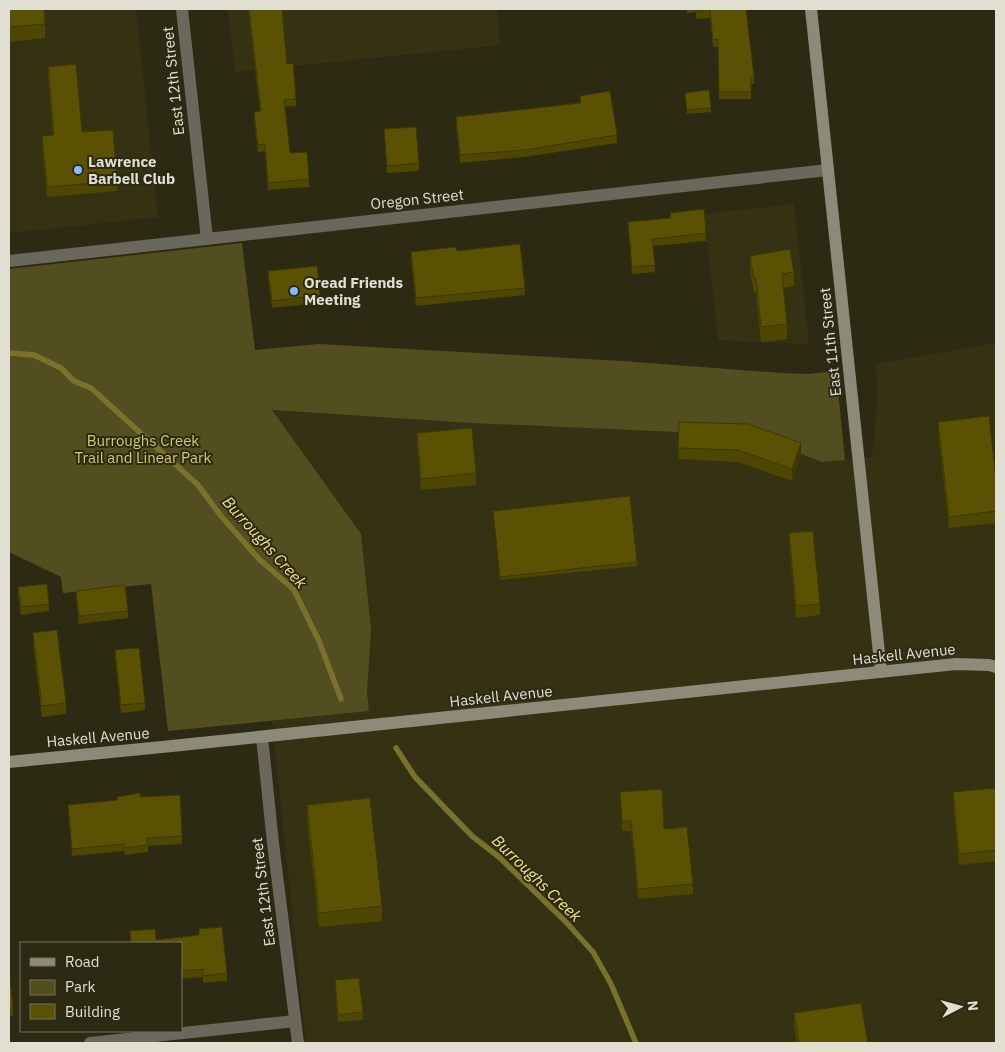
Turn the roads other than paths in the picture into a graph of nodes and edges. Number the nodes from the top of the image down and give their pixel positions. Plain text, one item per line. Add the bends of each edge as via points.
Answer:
1 (182, 9) edge
2 (811, 9) edge
3 (828, 170) junction
4 (207, 239) junction
5 (9, 261) edge
6 (996, 668) edge
7 (881, 672) junction
8 (262, 737) junction
9 (9, 762) edge
10 (295, 1021) junction
11 (90, 1043) edge
12 (298, 1043) edge

1 - 4 street, East 12th Street
2 - 3 main road, East 11th Street
3 - 4 street, Oregon Street
3 - 7 main road, East 11th Street
4 - 5 street, Oregon Street
6 - 7 main road, Haskell Avenue via 956,664
7 - 8 main road, Haskell Avenue
8 - 9 main road, Haskell Avenue
8 - 10 street, East 12th Street
10 - 11 street
10 - 12 street, East 12th Street

